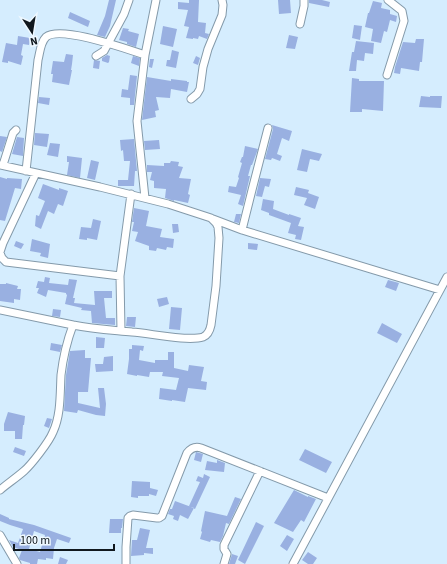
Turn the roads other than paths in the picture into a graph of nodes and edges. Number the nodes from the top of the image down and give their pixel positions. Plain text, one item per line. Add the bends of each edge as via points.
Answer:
1 (129, 0) edge
2 (156, 0) edge
3 (222, 0) edge
4 (304, 0) edge
5 (388, 0) edge
6 (300, 24) dead end
7 (109, 42) junction
8 (145, 55) junction
9 (96, 56) dead end
10 (387, 75) dead end
11 (191, 98) dead end
12 (268, 128) dead end
13 (16, 130) dead end
14 (1, 165) edge
15 (26, 170) junction
16 (36, 173) junction
17 (131, 194) junction
18 (145, 198) junction
19 (211, 218) junction
20 (242, 230) junction
21 (0, 252) edge
22 (120, 276) junction
23 (447, 277) edge
24 (440, 290) junction
25 (0, 310) edge
26 (73, 325) junction
27 (121, 331) junction
28 (260, 471) junction
29 (0, 490) edge
30 (328, 498) junction
31 (0, 535) edge
32 (17, 564) edge
33 (126, 564) edge
34 (224, 564) edge
35 (293, 564) edge

1 - 7 street
2 - 8 street
3 - 11 street via 222,15 208,49 200,89
4 - 6 street
5 - 10 street via 402,12 404,21
7 - 8 street
7 - 9 street via 104,51
7 - 15 street via 60,33 52,34 42,42
8 - 18 street via 137,125
12 - 20 street
13 - 14 street
14 - 15 street
15 - 16 street
16 - 17 street
16 - 21 street
17 - 18 street
17 - 22 street
18 - 19 street
19 - 20 street
19 - 27 street via 218,227 220,238 208,334 188,338
20 - 24 street
21 - 22 street via 6,262
22 - 27 street
23 - 24 street
24 - 30 street
25 - 26 street
26 - 27 street
26 - 29 street via 65,350 60,402 53,433 29,466
28 - 30 street
28 - 33 street via 201,448 192,448 187,453 162,516 157,518 134,515 128,518
28 - 34 street via 224,545 227,554
30 - 35 street
31 - 32 street

